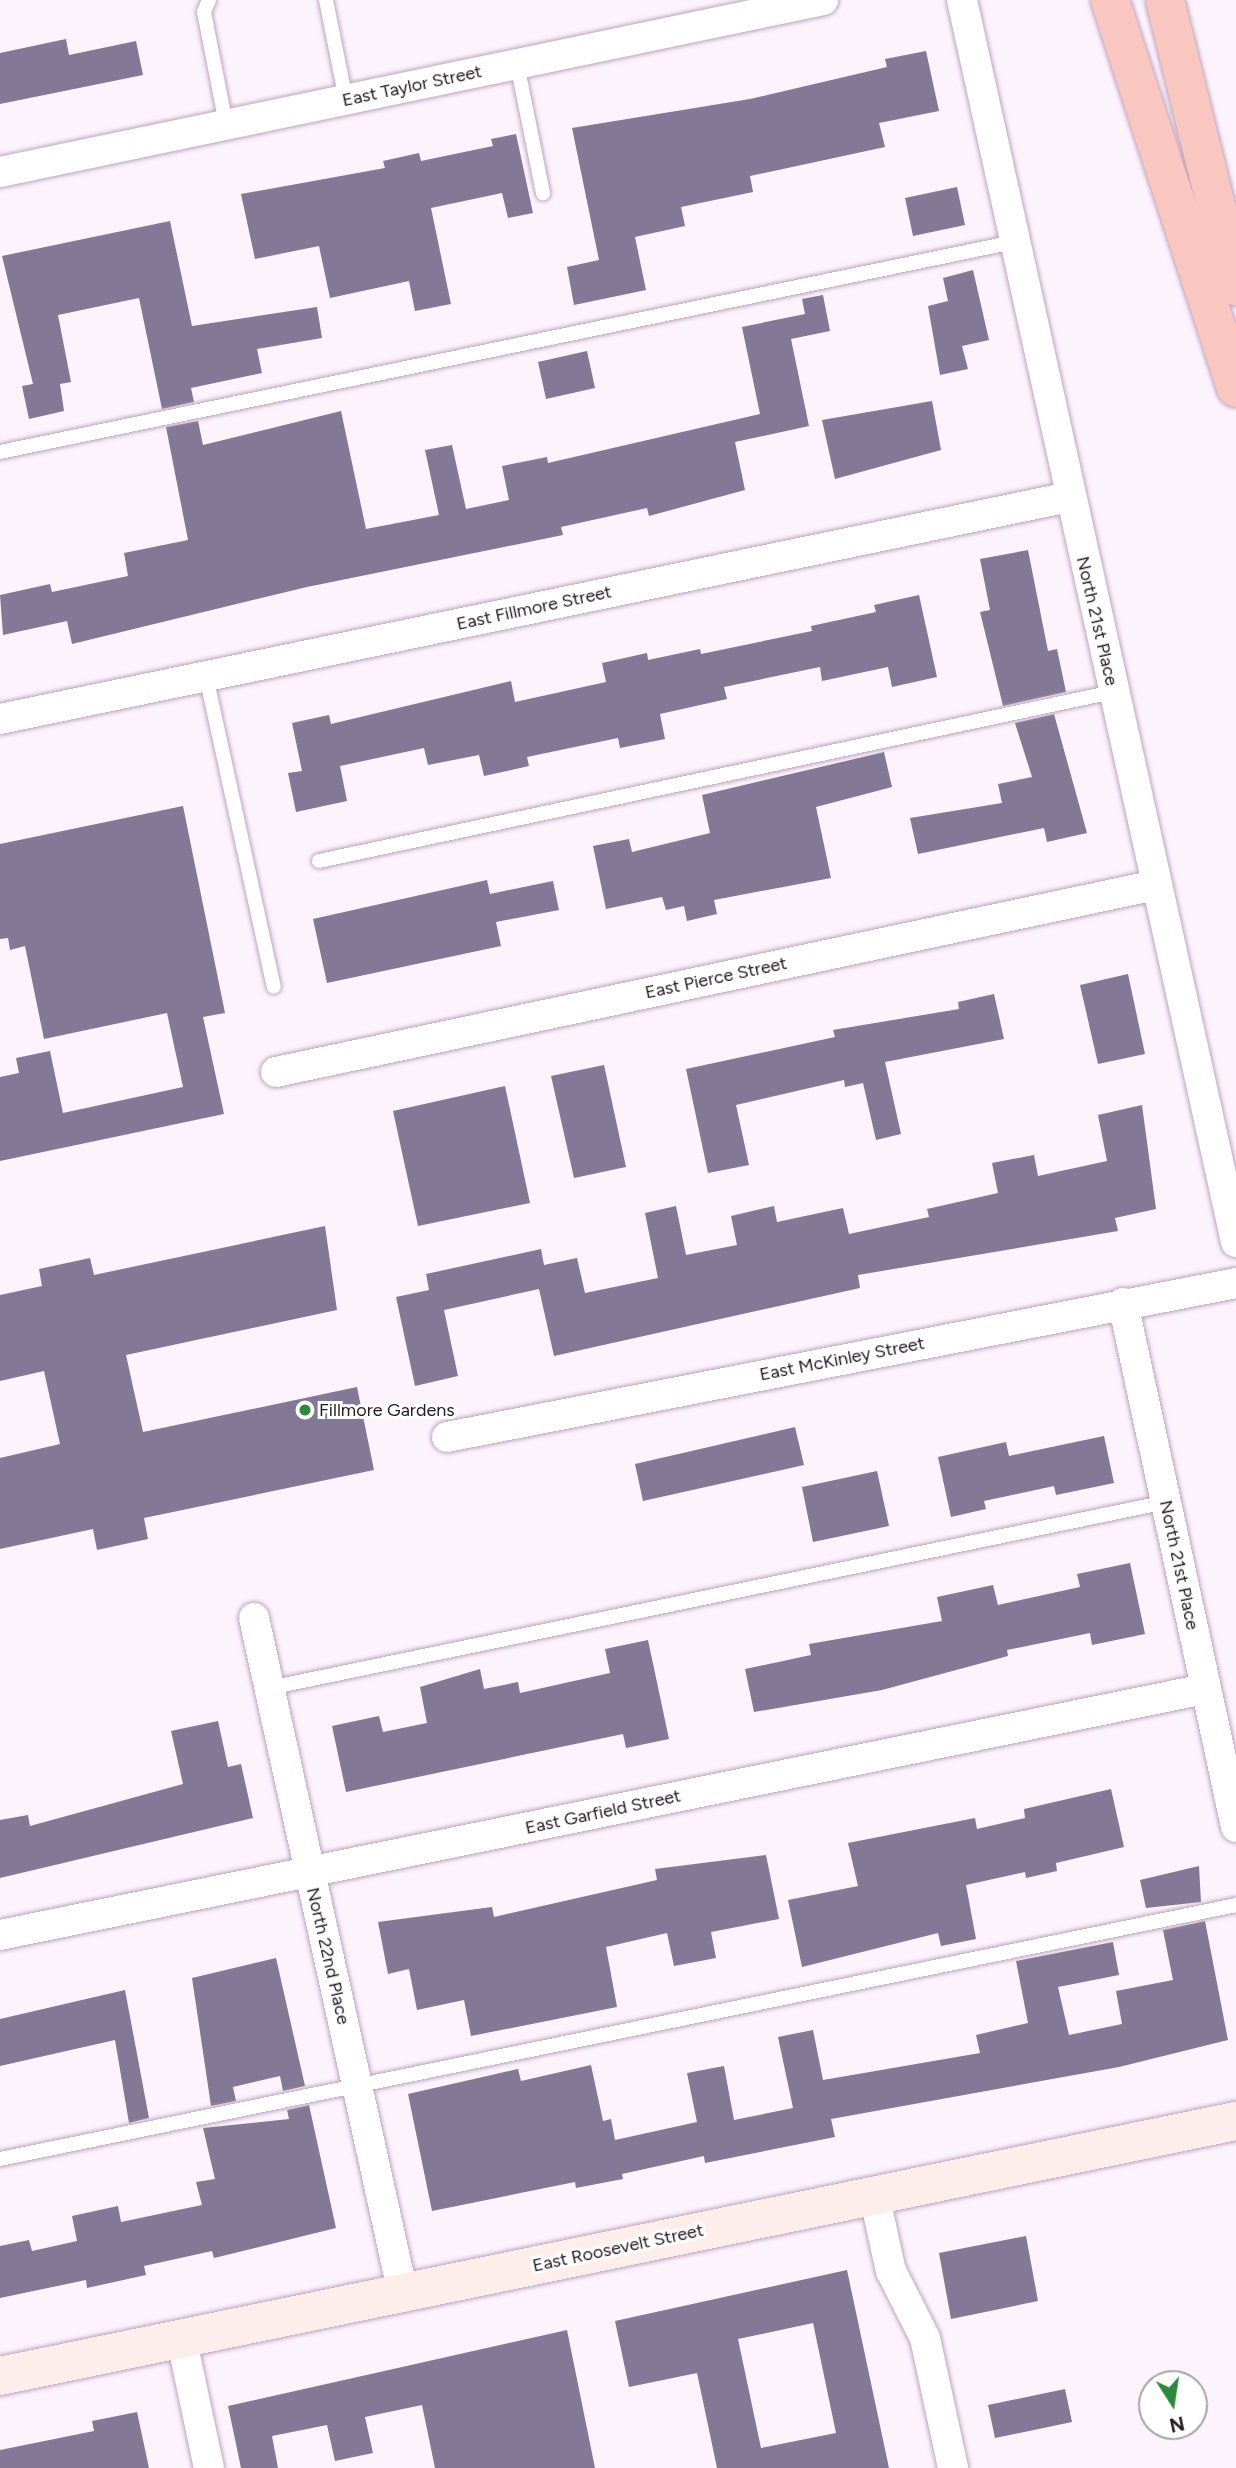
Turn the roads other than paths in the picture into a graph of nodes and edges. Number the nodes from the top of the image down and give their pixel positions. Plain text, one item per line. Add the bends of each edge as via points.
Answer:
1 (209, 0) edge
2 (326, 0) edge
3 (823, 0) edge
4 (962, 0) edge
5 (1110, 0) edge
6 (1165, 0) edge
7 (517, 64) junction
8 (346, 100) junction
9 (226, 124) junction
10 (0, 172) edge
11 (543, 193) dead end
12 (1014, 242) junction
13 (1236, 286) edge
14 (1236, 388) edge
15 (0, 452) edge
16 (1069, 497) junction
17 (206, 676) junction
18 (1113, 692) junction
19 (0, 719) edge
20 (319, 861) dead end
21 (1156, 885) junction
22 (274, 987) dead end
23 (276, 1072) dead end
24 (1236, 1242) edge
25 (1236, 1283) edge
26 (1124, 1303) junction
27 (447, 1437) dead end
28 (1166, 1502) junction
29 (254, 1618) dead end
30 (269, 1688) junction
31 (1205, 1689) junction
32 (1236, 1827) edge
33 (309, 1872) junction
34 (1236, 1905) edge
35 (0, 1935) edge
36 (357, 2085) junction
37 (1236, 2120) edge
38 (0, 2159) edge
39 (874, 2193) junction
40 (403, 2294) junction
41 (182, 2341) junction
42 (0, 2376) edge
43 (209, 2468) edge
44 (953, 2468) edge

1 - 9 lane via 204,12
2 - 8 lane
3 - 7 street, East Taylor Street
4 - 12 street, North 21st Place
5 - 14 highway
6 - 13 highway
7 - 8 street, East Taylor Street
7 - 11 lane
8 - 9 street, East Taylor Street
9 - 10 street, East Taylor Street
12 - 15 lane
12 - 16 street, North 21st Place
16 - 17 street, East Fillmore Street
16 - 18 street, North 21st Place
17 - 19 street, East Fillmore Street
17 - 22 lane
18 - 20 lane
18 - 21 street, North 21st Place
21 - 23 street, East Pierce Street
21 - 24 street, North 21st Place
25 - 26 street, East McKinley Street
26 - 27 street, East McKinley Street
26 - 28 street, North 21st Place
28 - 30 lane
28 - 31 street, North 21st Place
29 - 30 street, North 22nd Place
30 - 33 street, North 22nd Place
31 - 32 street, North 21st Place
31 - 33 street, East Garfield Street
33 - 35 street, East Garfield Street
33 - 36 street, North 22nd Place
34 - 36 lane
36 - 38 lane
36 - 40 street, North 22nd Place
37 - 39 street, East Roosevelt Street
39 - 40 street, East Roosevelt Street
39 - 44 street via 891,2271 925,2337
40 - 41 street, East Roosevelt Street
41 - 42 street, East Roosevelt Street
41 - 43 street

